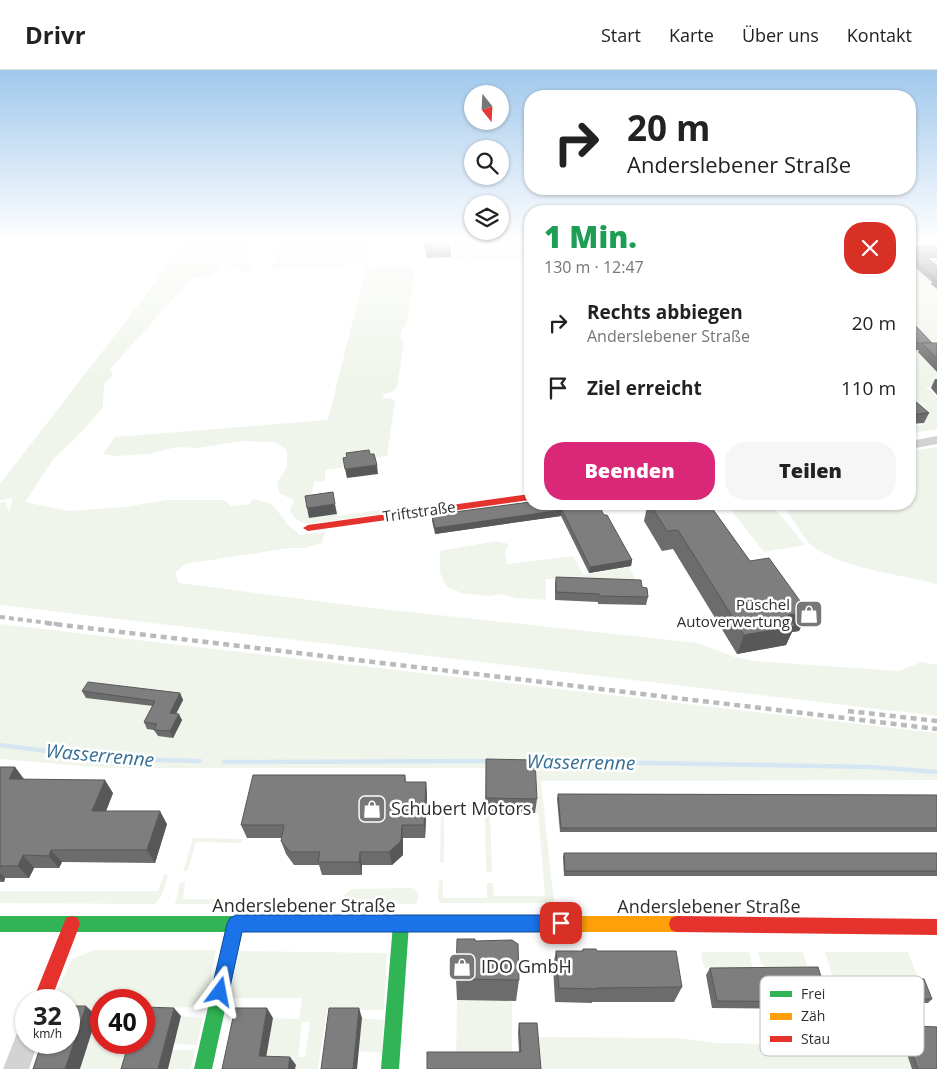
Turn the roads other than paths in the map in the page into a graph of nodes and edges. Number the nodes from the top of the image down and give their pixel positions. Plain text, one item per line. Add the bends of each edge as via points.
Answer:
1 (937, 440) edge
2 (916, 444) edge
3 (524, 498) edge
4 (308, 528) dead end
5 (0, 924) edge
6 (72, 924) junction
7 (236, 924) junction
8 (401, 924) junction
9 (937, 927) edge
10 (46, 989) edge
11 (22, 1054) edge
12 (16, 1069) edge
13 (203, 1069) edge
14 (390, 1069) edge

1 - 2 street
3 - 4 main road, Triftstraße
5 - 6 main road, Anderslebener Straße
6 - 7 main road, Anderslebener Straße
6 - 10 main road
7 - 8 main road, Anderslebener Straße
7 - 13 main road
8 - 9 main road, Anderslebener Straße
8 - 14 main road
11 - 12 street

